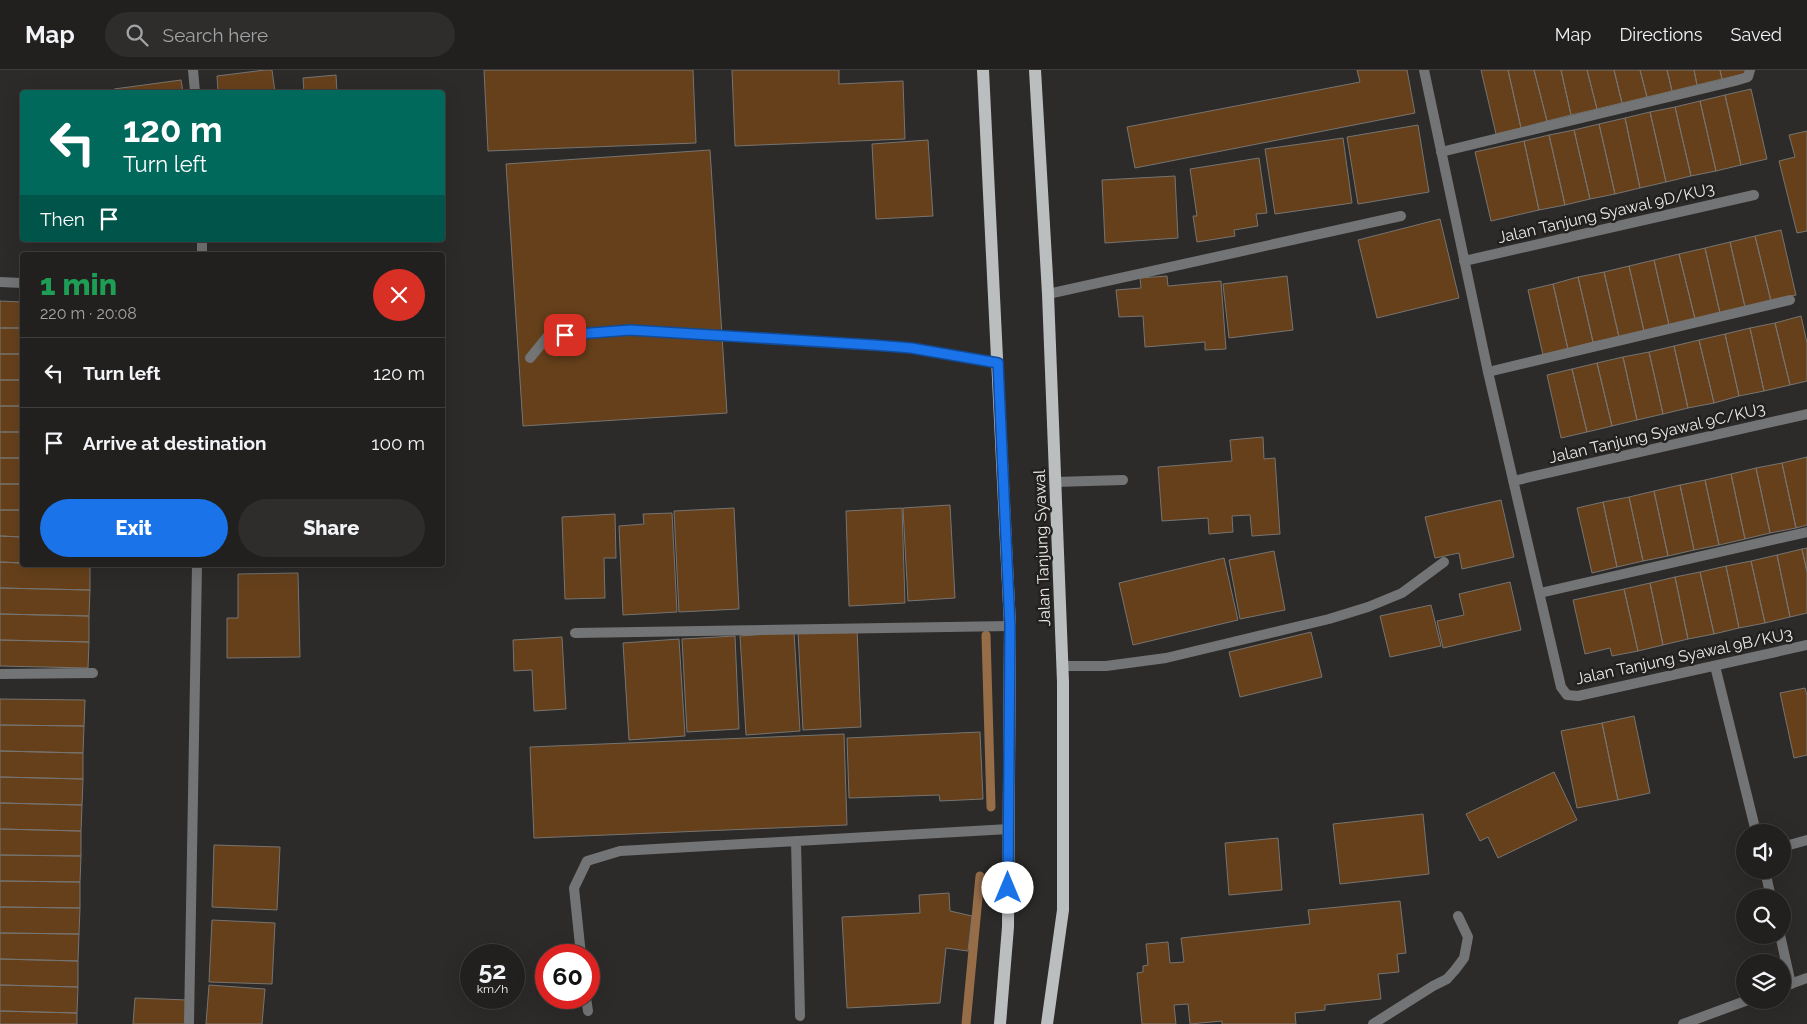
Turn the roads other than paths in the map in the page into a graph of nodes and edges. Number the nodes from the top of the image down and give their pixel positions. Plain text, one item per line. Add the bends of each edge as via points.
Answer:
1 (193, 70) edge
2 (983, 70) edge
3 (1035, 70) edge
4 (1424, 70) edge
5 (1750, 70) edge
6 (195, 90) edge
7 (1441, 152) junction
8 (1754, 195) dead end
9 (1401, 216) dead end
10 (1464, 261) junction
11 (0, 282) edge
12 (20, 283) edge
13 (1048, 294) junction
14 (1790, 300) dead end
15 (530, 358) dead end
16 (998, 363) junction
17 (1488, 372) junction
18 (1807, 414) edge
19 (1123, 480) dead end
20 (1513, 481) junction
21 (1055, 482) junction
22 (1807, 532) edge
23 (1444, 562) dead end
24 (197, 567) edge
25 (1540, 593) junction
26 (1010, 626) junction
27 (575, 634) dead end
28 (1807, 646) edge
29 (1063, 666) junction
30 (1715, 666) junction
31 (92, 673) dead end
32 (0, 674) edge
33 (1754, 824) edge
34 (1009, 829) junction
35 (1807, 840) edge
36 (796, 841) junction
37 (1791, 844) edge
38 (1458, 916) dead end
39 (580, 944) edge
40 (1807, 978) edge
41 (1791, 984) edge
42 (1736, 1004) edge
43 (800, 1016) dead end
44 (189, 1024) edge
45 (1000, 1024) edge
46 (1047, 1024) edge
47 (1373, 1024) edge
48 (1683, 1024) edge

1 - 6 street
2 - 16 main road
3 - 13 main road, Jalan Tanjung Syawal
4 - 7 street
5 - 7 street via 1748,77 1735,81
7 - 10 street
8 - 10 street, Jalan Tanjung Syawal 9D/KU3
9 - 13 street
10 - 17 street
11 - 12 street
13 - 21 main road, Jalan Tanjung Syawal
14 - 17 street
15 - 16 street via 548,336 630,330 911,348
16 - 26 main road
17 - 20 street
18 - 20 street, Jalan Tanjung Syawal 9C/KU3
19 - 21 street
20 - 25 street
21 - 29 main road, Jalan Tanjung Syawal
22 - 25 street
23 - 29 street via 1402,593 1329,618 1166,658 1106,666
24 - 44 street
25 - 30 street, Jalan Tanjung Syawal 9B/KU3 via 1561,687 1567,695 1578,696
26 - 27 street
26 - 34 main road
28 - 30 street, Jalan Tanjung Syawal 9B/KU3
29 - 46 main road, Jalan Tanjung Syawal via 1063,910
30 - 33 street
31 - 32 street
34 - 36 street
34 - 45 main road via 1008,927
35 - 37 street
36 - 39 street via 620,851 587,861 574,888
36 - 43 street
38 - 47 street via 1468,937 1464,958 1455,970 1447,979
40 - 41 street
42 - 48 street

